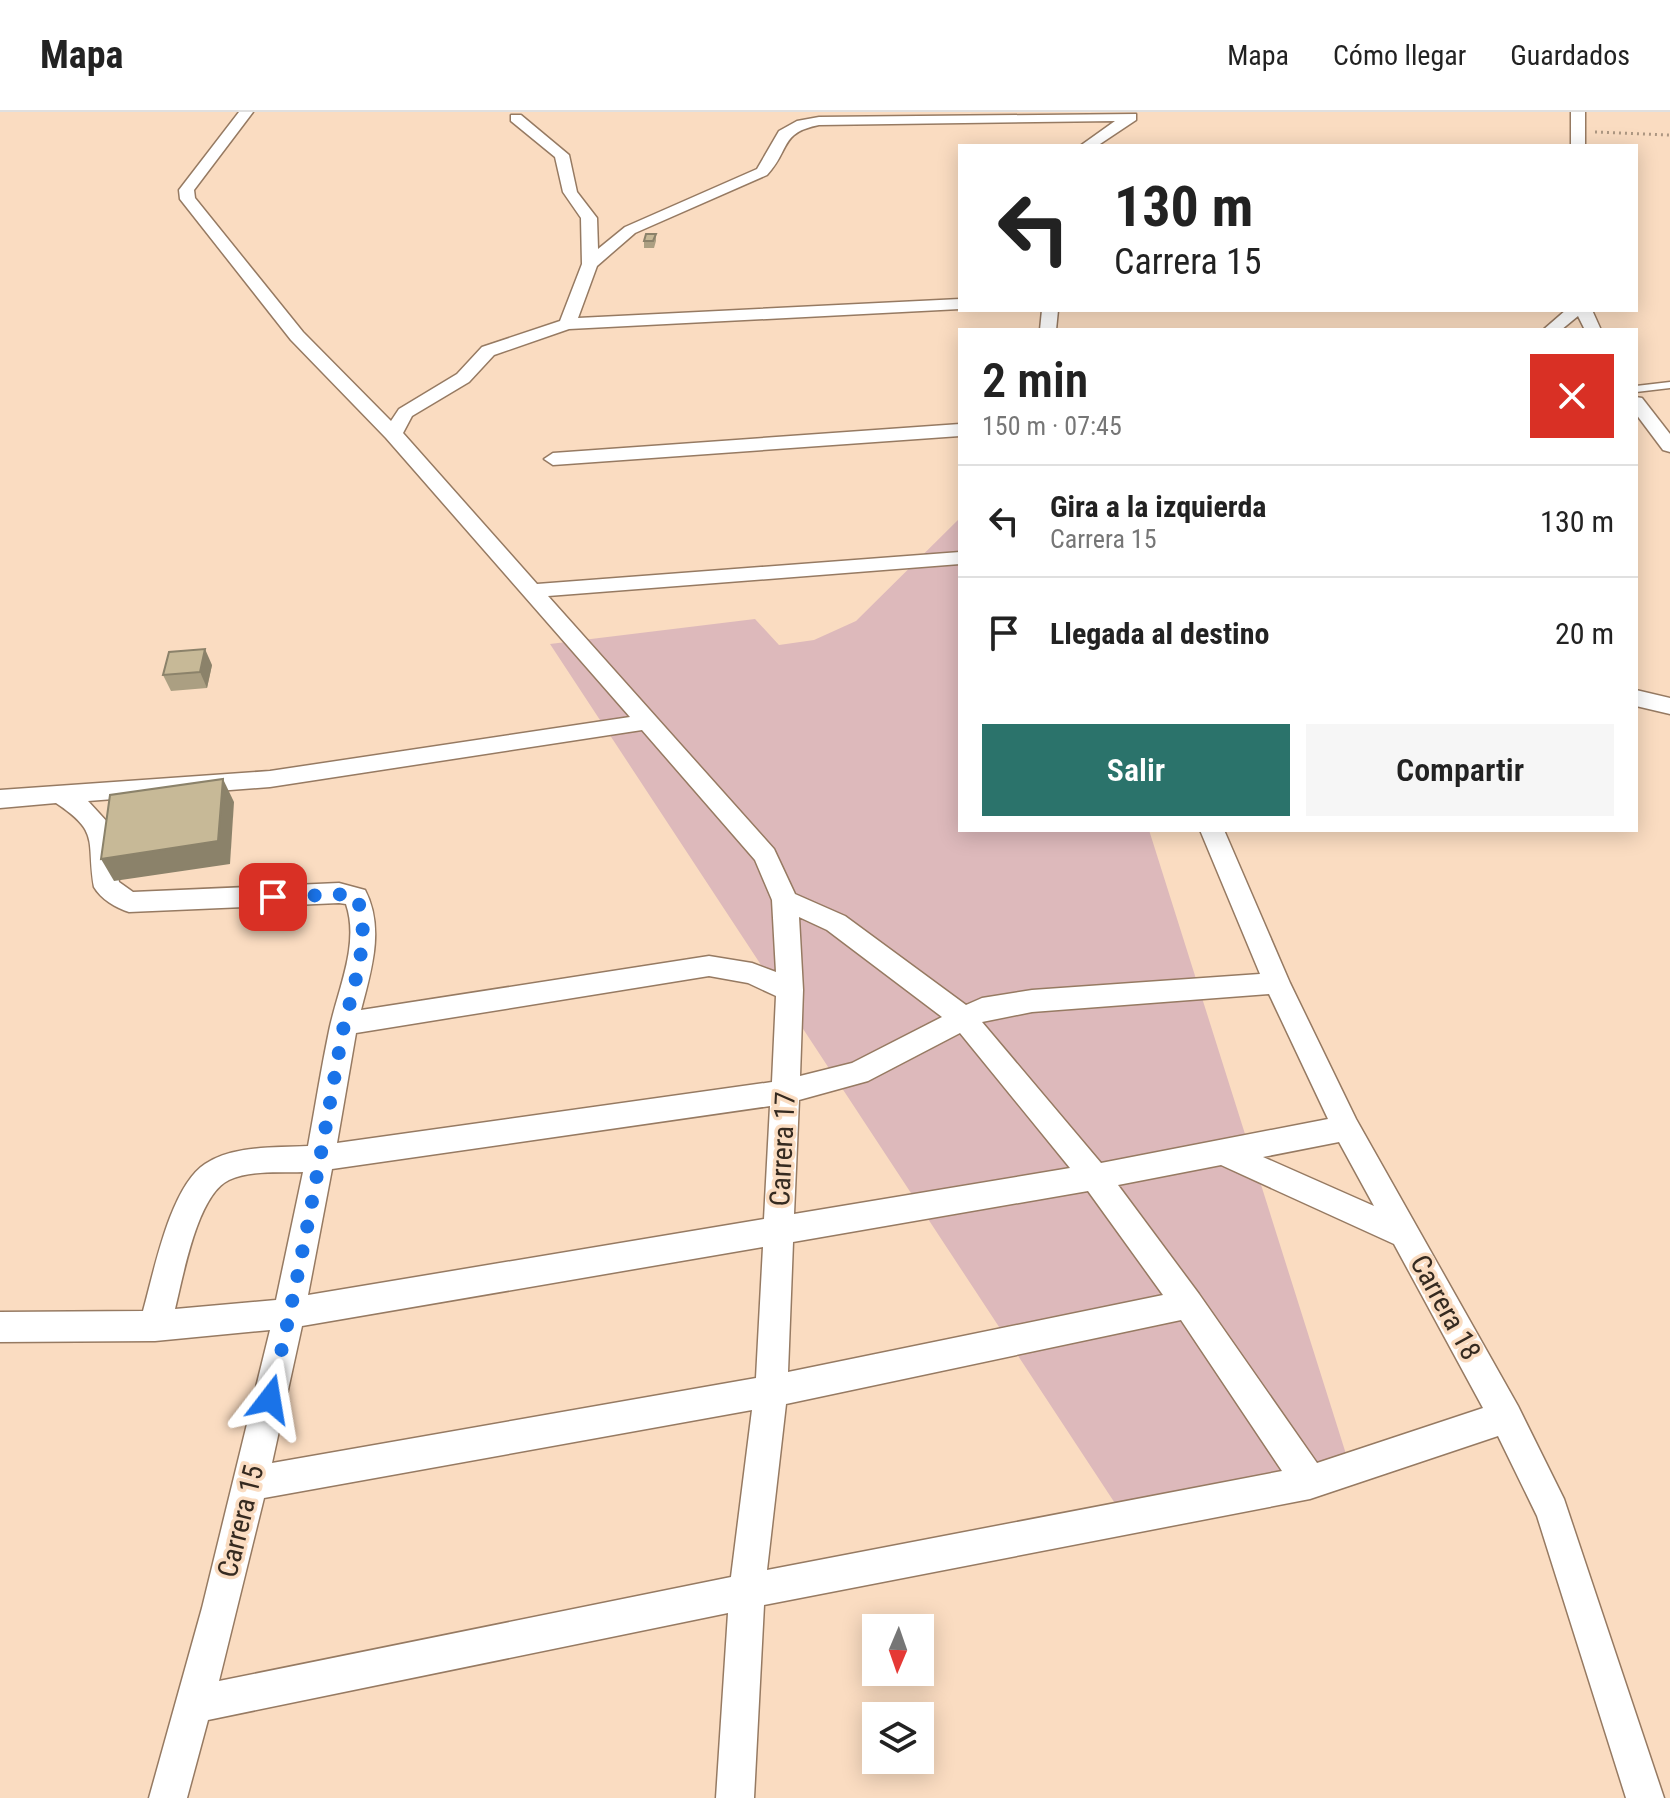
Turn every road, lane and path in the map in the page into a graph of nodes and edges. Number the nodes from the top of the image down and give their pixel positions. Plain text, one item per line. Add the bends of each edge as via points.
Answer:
1 (246, 112) edge
2 (1578, 112) edge
3 (1138, 114) edge
4 (516, 118) dead end
5 (1670, 135) edge
6 (1578, 139) edge
7 (1090, 144) edge
8 (590, 264) junction
9 (958, 304) edge
10 (1574, 312) edge
11 (567, 324) junction
12 (1554, 328) edge
13 (1670, 385) edge
14 (1638, 389) edge
15 (1638, 405) edge
16 (958, 430) edge
17 (393, 434) junction
18 (1670, 446) edge
19 (553, 459) dead end
20 (958, 558) edge
21 (530, 591) junction
22 (1638, 698) edge
23 (1670, 706) edge
24 (646, 722) junction
25 (61, 795) junction
26 (0, 799) edge
27 (1213, 832) edge
28 (785, 900) junction
29 (1277, 983) junction
30 (790, 990) junction
31 (962, 1017) junction
32 (344, 1024) junction
33 (785, 1092) junction
34 (1346, 1128) junction
35 (1222, 1152) junction
36 (321, 1158) junction
37 (1095, 1177) junction
38 (778, 1232) junction
39 (1406, 1235) junction
40 (1188, 1304) junction
41 (291, 1313) junction
42 (155, 1326) junction
43 (0, 1327) edge
44 (771, 1391) junction
45 (1506, 1417) junction
46 (1310, 1482) junction
47 (249, 1484) junction
48 (747, 1591) junction
49 (195, 1704) junction
50 (168, 1798) edge
51 (735, 1798) edge
52 (1645, 1798) edge

1 - 17 street, Carrera 17 via 185,196 297,336
2 - 6 street
3 - 7 street
3 - 8 street via 795,124 783,132 762,172 630,230
4 - 8 street via 562,155 570,192 589,218
5 - 6 path
8 - 11 street
9 - 11 street
10 - 12 street
11 - 17 street via 493,348 463,378 405,413
13 - 14 lane
15 - 18 street
16 - 19 street
17 - 21 street, Carrera 17
20 - 21 street
21 - 24 street, Carrera 17
22 - 23 street
24 - 25 street via 270,779
24 - 28 street, Carrera 17 via 765,855
25 - 26 street
25 - 32 street, Carrera 15 via 96,819 107,887 129,902 339,893 356,897 362,916 361,946
27 - 29 street, Carrera 18
28 - 30 street, Carrera 17
28 - 31 street via 836,923
29 - 31 street via 1032,1001
29 - 34 street, Carrera 18
30 - 32 street via 752,973 709,966
30 - 33 street, Carrera 17
31 - 33 street via 858,1073
31 - 37 street
32 - 36 street, Carrera 15
33 - 36 street
33 - 38 street, Carrera 17
34 - 35 street
34 - 39 street, Carrera 18
35 - 37 street
35 - 39 street
36 - 41 street, Carrera 15
36 - 42 street via 232,1165 213,1174 188,1213
37 - 38 street
37 - 40 street
38 - 41 street
38 - 44 street, Carrera 17
39 - 45 street, Carrera 18
40 - 44 street
40 - 46 street
41 - 42 street
41 - 47 street, Carrera 15
42 - 43 street
44 - 47 street
44 - 48 street, Carrera 17
45 - 46 street
45 - 52 street, Carrera 18 via 1552,1511
46 - 48 street
47 - 49 street, Carrera 15
48 - 49 street
48 - 51 street, Carrera 17
49 - 50 street, Carrera 15

